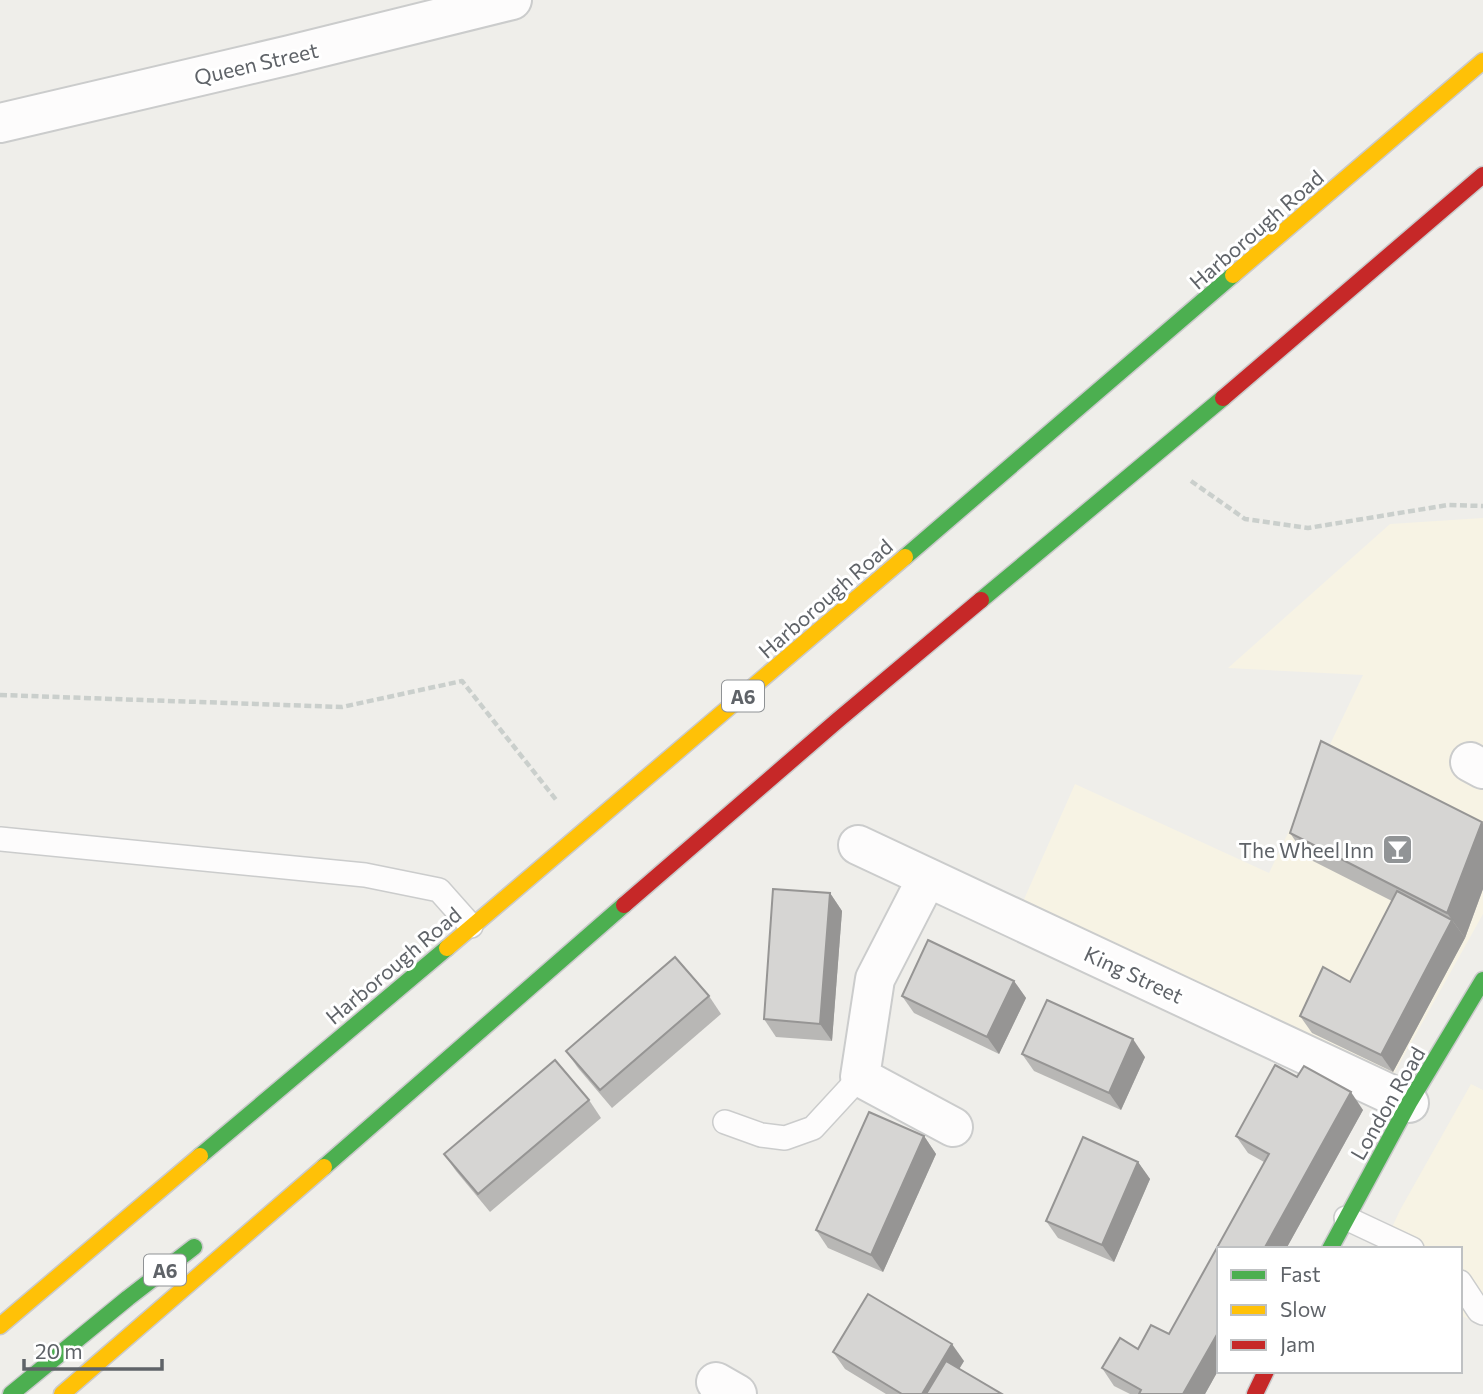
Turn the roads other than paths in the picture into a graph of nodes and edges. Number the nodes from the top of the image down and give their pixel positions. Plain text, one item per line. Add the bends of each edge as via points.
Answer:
1 (512, 0) edge
2 (1483, 61) edge
3 (0, 123) edge
4 (1483, 174) edge
5 (0, 839) edge
6 (858, 845) dead end
7 (927, 878) junction
8 (471, 926) junction
9 (1483, 980) edge
10 (860, 1077) junction
11 (1409, 1103) junction
12 (725, 1122) dead end
13 (953, 1127) dead end
14 (326, 1163) junction
15 (301, 1165) dead end
16 (1346, 1218) junction
17 (204, 1240) dead end
18 (1331, 1247) edge
19 (1408, 1247) edge
20 (1462, 1285) edge
21 (1483, 1313) edge
22 (0, 1326) edge
23 (1265, 1373) edge
24 (11, 1394) edge
25 (62, 1394) edge
26 (1255, 1394) edge

1 - 3 street, Queen Street
2 - 8 main road, Harborough Road / A6
4 - 14 main road, A6 via 838,720
5 - 8 lane via 365,875 439,890
6 - 7 street, King Street
7 - 10 street via 875,979
7 - 11 street, King Street
8 - 22 main road, Harborough Road / A6
9 - 11 main road, London Road
10 - 12 lane via 813,1128 785,1138
10 - 13 street
11 - 16 main road, London Road
14 - 15 main road
14 - 25 main road, A6
16 - 18 main road, London Road
16 - 19 lane
17 - 24 main road, A6
20 - 21 lane
23 - 26 main road

